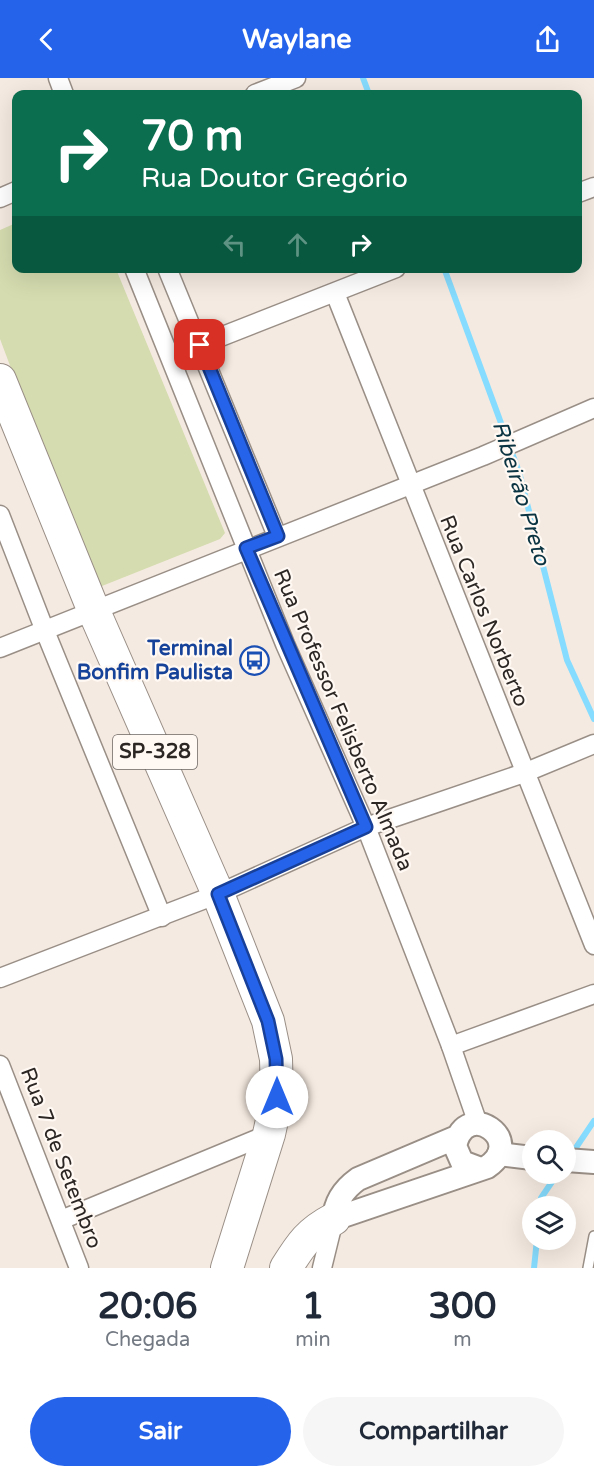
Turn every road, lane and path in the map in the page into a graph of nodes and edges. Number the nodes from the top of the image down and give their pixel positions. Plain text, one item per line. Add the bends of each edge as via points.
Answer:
1 (296, 78) edge
2 (265, 90) edge
3 (136, 273) edge
4 (169, 273) edge
5 (384, 273) edge
6 (335, 293) junction
7 (200, 345) junction
8 (0, 380) edge
9 (594, 408) edge
10 (7, 418) edge
11 (409, 484) junction
12 (0, 515) edge
13 (278, 536) junction
14 (246, 548) junction
15 (93, 609) junction
16 (45, 631) junction
17 (0, 648) edge
18 (589, 746) edge
19 (524, 773) junction
20 (366, 827) junction
21 (218, 894) junction
22 (162, 917) junction
23 (594, 945) edge
24 (0, 978) edge
25 (594, 994) edge
26 (451, 1046) junction
27 (0, 1065) edge
28 (478, 1124) junction
29 (269, 1134) junction
30 (457, 1137) junction
31 (516, 1156) edge
32 (576, 1161) edge
33 (594, 1162) edge
34 (478, 1168) junction
35 (334, 1219) junction
36 (61, 1220) junction
37 (594, 1236) edge
38 (79, 1268) edge
39 (227, 1268) edge
40 (286, 1268) edge
41 (322, 1268) edge
42 (588, 1268) edge

1 - 2 street
3 - 14 street, Rua Professor Felisberto Almada
4 - 7 street
5 - 6 street
6 - 7 street
6 - 11 street, Rua Carlos Norberto
7 - 13 street
8 - 10 highway, SP-328
9 - 11 street
10 - 15 highway, SP-328
11 - 13 street
11 - 19 street, Rua Carlos Norberto
12 - 16 street
13 - 14 street
14 - 15 street
14 - 20 street, Rua Professor Felisberto Almada
15 - 16 street
15 - 21 highway, SP-328
16 - 17 street
16 - 22 street
18 - 19 street
19 - 20 street
19 - 23 street, Rua Carlos Norberto
20 - 21 street
20 - 26 street, Rua Professor Felisberto Almada
21 - 22 street
21 - 29 highway, SP-328 via 268,1021 274,1049 277,1097
22 - 24 street
25 - 26 street
26 - 28 street, Rua Professor Felisberto Almada
27 - 36 street, Rua 7 de Setembro
28 - 30 street via 469,1125
28 - 31 street via 487,1125
29 - 36 street
29 - 39 highway, SP-328
30 - 34 street via 455,1146 462,1161
30 - 35 street via 358,1179 339,1199
31 - 34 street
32 - 33 street
34 - 35 street
35 - 40 highway via 315,1229
35 - 41 street
36 - 38 street, Rua 7 de Setembro
37 - 42 lane

